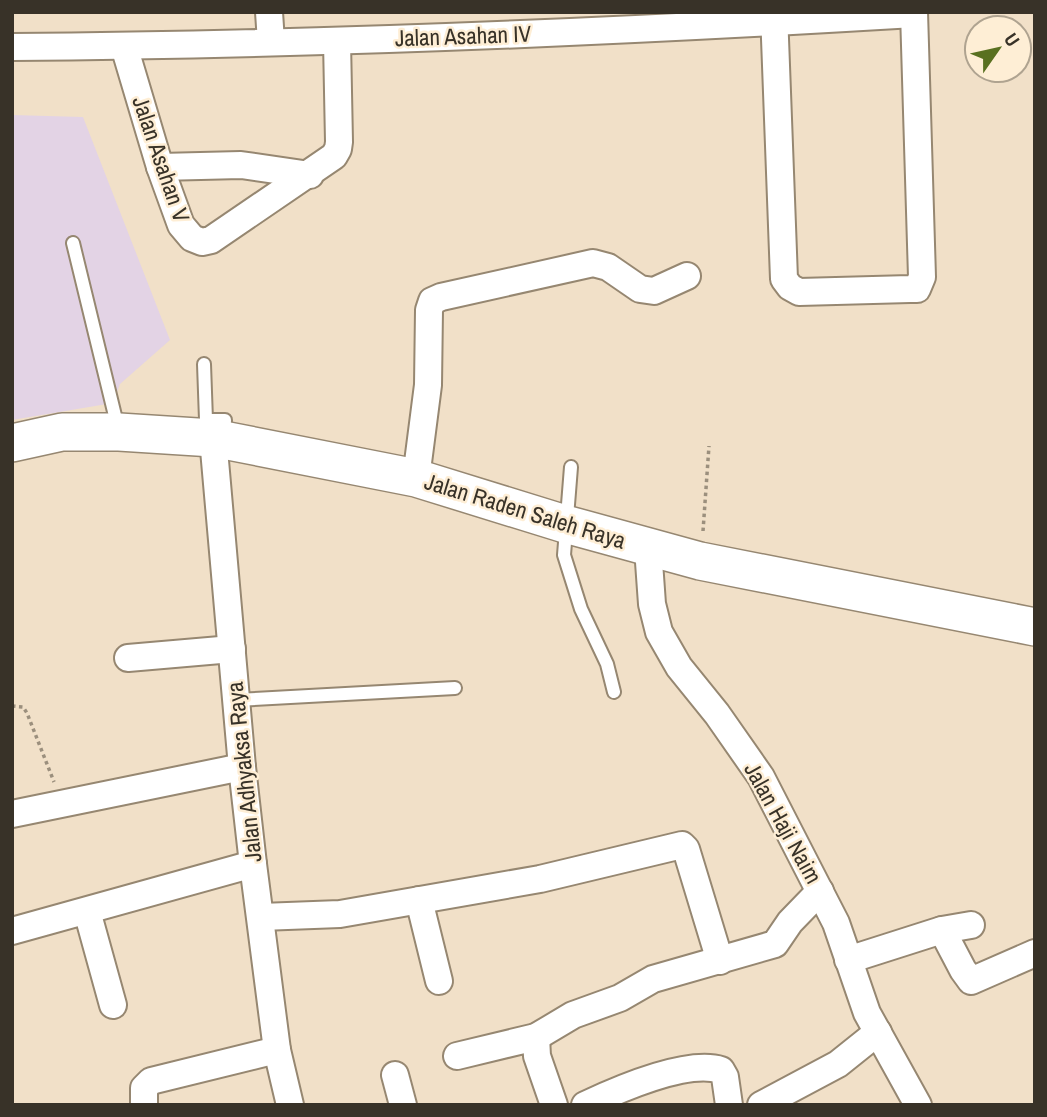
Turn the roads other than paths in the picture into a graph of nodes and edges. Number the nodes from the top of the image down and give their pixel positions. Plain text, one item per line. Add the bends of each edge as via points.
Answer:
1 (269, 12) edge
2 (914, 13) edge
3 (774, 17) edge
4 (337, 41) junction
5 (271, 42) junction
6 (124, 46) junction
7 (12, 47) edge
8 (160, 167) junction
9 (310, 175) junction
10 (73, 243) dead end
11 (687, 276) dead end
12 (204, 364) dead end
13 (119, 432) junction
14 (218, 439) junction
15 (12, 443) edge
16 (571, 467) dead end
17 (416, 478) junction
18 (565, 524) junction
19 (648, 548) junction
20 (1035, 627) edge
21 (232, 649) junction
22 (128, 658) dead end
23 (455, 688) dead end
24 (614, 692) dead end
25 (236, 700) junction
26 (242, 767) junction
27 (12, 814) edge
28 (253, 864) junction
29 (820, 891) junction
30 (419, 900) junction
31 (87, 911) junction
32 (261, 917) junction
33 (971, 925) dead end
34 (942, 930) junction
35 (12, 931) edge
36 (1035, 953) edge
37 (848, 960) junction
38 (720, 961) junction
39 (439, 981) dead end
40 (113, 1005) dead end
41 (878, 1032) junction
42 (536, 1037) junction
43 (276, 1050) junction
44 (457, 1056) dead end
45 (395, 1075) dead end
46 (144, 1105) edge
47 (290, 1105) edge
48 (403, 1105) edge
49 (554, 1105) edge
50 (585, 1105) edge
51 (729, 1105) edge
52 (761, 1105) edge
53 (918, 1105) edge

1 - 5 street
2 - 3 street, Jalan Asahan IV
2 - 3 street via 922,276 917,289 799,292 783,279
3 - 4 street, Jalan Asahan IV
4 - 5 street, Jalan Asahan IV
4 - 9 street, Jalan Asahan V via 338,149
5 - 6 street, Jalan Asahan IV
6 - 7 street, Jalan Asahan IV
6 - 8 street, Jalan Asahan V
8 - 9 street via 241,165
8 - 9 street, Jalan Asahan V via 181,225 202,242
10 - 13 lane
11 - 17 street via 654,291 640,289 608,267 593,263 432,302 428,385
12 - 14 lane via 206,420 225,421
13 - 14 main road, Jalan Raden Saleh Raya
13 - 15 main road, Jalan Raden Saleh Raya via 62,432
14 - 17 main road, Jalan Raden Saleh Raya
14 - 21 street, Jalan Adhyaksa Raya
16 - 18 lane
17 - 18 main road, Jalan Raden Saleh Raya
18 - 19 main road, Jalan Raden Saleh Raya
18 - 24 lane via 564,555 571,581 607,664
19 - 20 main road, Jalan Raden Saleh Raya
19 - 29 street, Jalan Haji Naim via 659,632 679,667 761,777
21 - 22 street
21 - 25 street, Jalan Adhyaksa Raya
23 - 25 lane
25 - 26 street, Jalan Adhyaksa Raya
26 - 27 street
26 - 28 street, Jalan Adhyaksa Raya
28 - 31 street
28 - 32 street, Jalan Adhyaksa Raya
29 - 37 street, Jalan Haji Naim
29 - 38 street via 775,944
30 - 32 street via 340,915
30 - 38 street via 540,879 682,845
30 - 39 street
31 - 35 street
31 - 40 street
32 - 43 street, Jalan Adhyaksa Raya
33 - 34 street
34 - 36 street via 971,981
34 - 37 street
37 - 41 street, Jalan Haji Naim
38 - 42 street via 653,979
41 - 52 street via 838,1064
41 - 53 street, Jalan Haji Naim
42 - 44 street
42 - 49 street via 537,1056
43 - 46 street via 151,1081 144,1088
43 - 47 street, Jalan Adhyaksa Raya
45 - 48 street
50 - 51 street via 685,1068 721,1070

